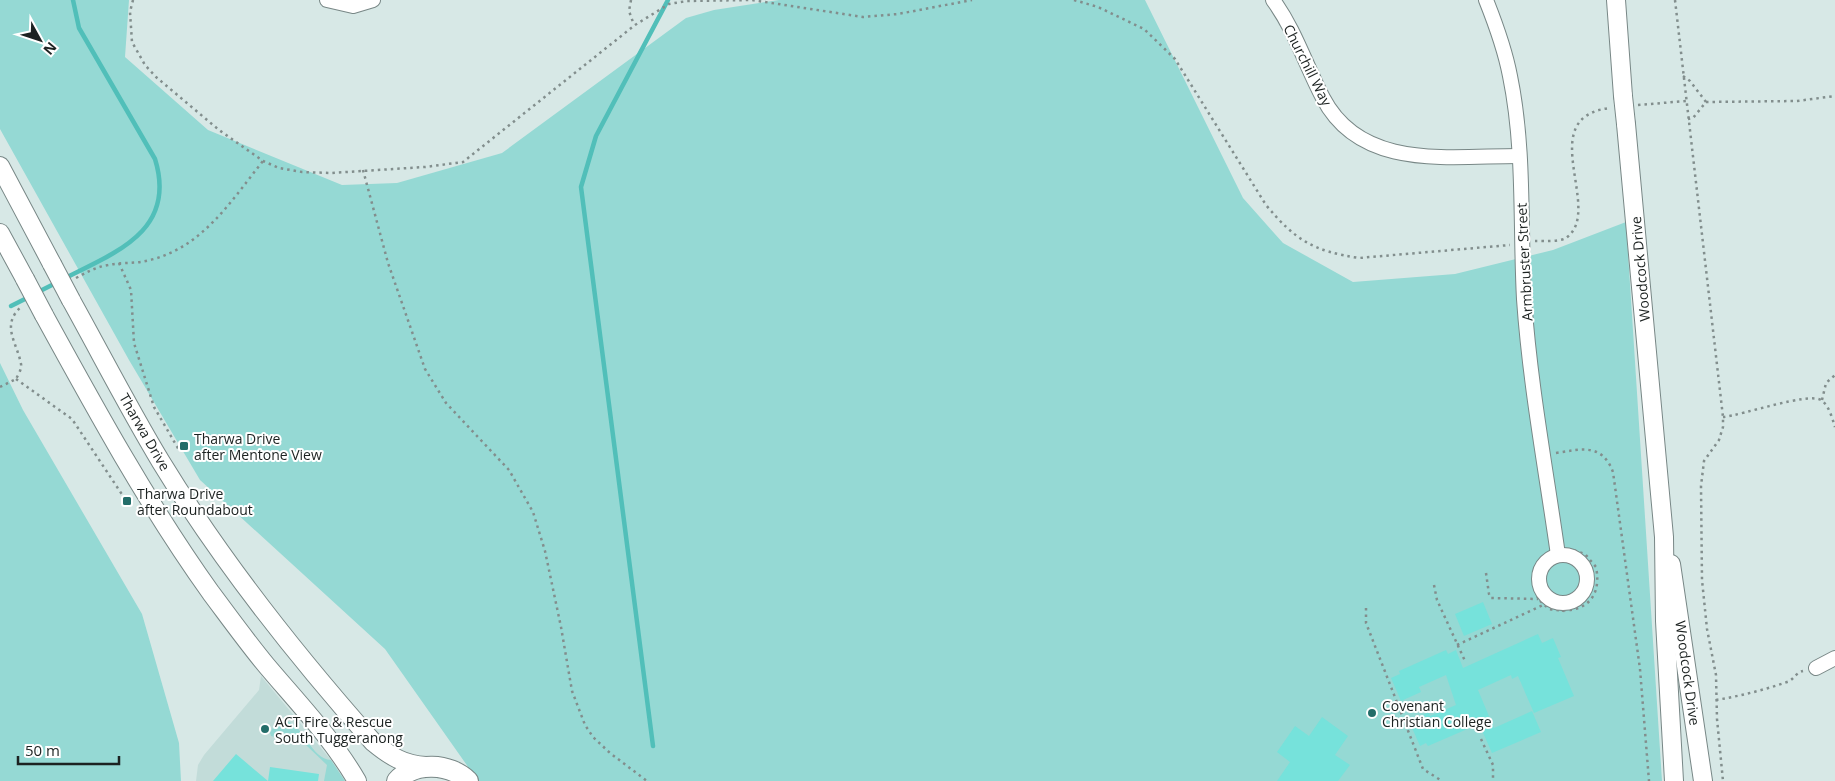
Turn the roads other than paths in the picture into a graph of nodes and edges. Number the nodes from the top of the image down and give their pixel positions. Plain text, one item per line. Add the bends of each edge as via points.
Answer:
1 (327, 0) edge
2 (373, 0) edge
3 (1273, 0) edge
4 (1486, 0) edge
5 (1616, 0) edge
6 (1518, 156) junction
7 (0, 166) edge
8 (0, 233) edge
9 (1664, 537) junction
10 (1562, 550) junction
11 (1835, 658) edge
12 (1816, 668) road end
13 (433, 766) junction
14 (356, 781) edge
15 (397, 781) edge
16 (468, 781) edge
17 (1674, 781) edge
18 (1703, 781) edge

1 - 2 street via 353,6
3 - 6 street, Churchill Way via 1330,110 1367,143 1401,155
4 - 6 street, Armbruster Street via 1499,32 1510,76
5 - 9 main road, Woodcock Drive, bridge via 1621,103 1626,124
6 - 10 street, Armbruster Street via 1527,242 1529,352 1554,527
7 - 13 main road, Tharwa Drive, bridge via 162,462 217,548 268,616 373,742 409,765
8 - 14 main road, bridge via 115,444 161,519 265,664 330,740
9 - 17 main road, Woodcock Drive
9 - 18 main road, Woodcock Drive via 1675,579
10 - 10 street via 1576,558 1586,571 1587,579 1582,594 1564,607 1546,596 1539,583 1541,567
11 - 12 street
13 - 15 highway via 415,769
13 - 16 highway via 449,769

